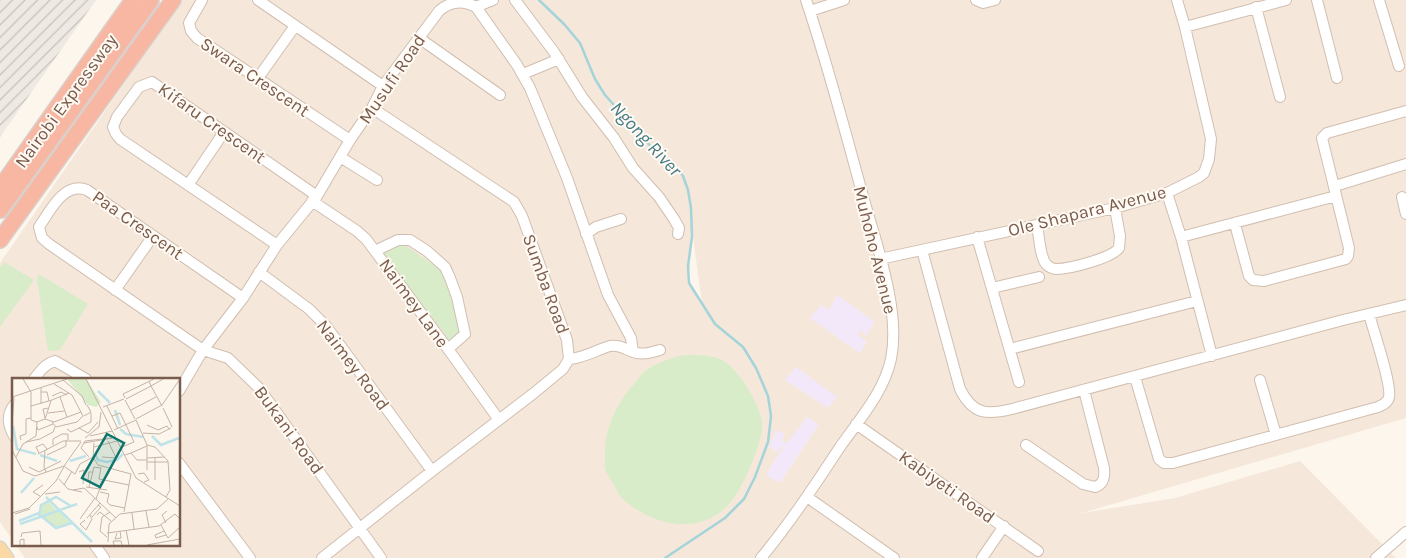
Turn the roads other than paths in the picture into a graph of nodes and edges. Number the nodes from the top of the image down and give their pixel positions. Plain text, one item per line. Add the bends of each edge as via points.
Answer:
1 (151, 0) edge
2 (163, 0) edge
3 (173, 0) edge
4 (202, 0) edge
5 (258, 0) edge
6 (493, 0) edge
7 (516, 0) edge
8 (806, 0) edge
9 (844, 0) edge
10 (976, 0) edge
11 (995, 0) edge
12 (1177, 0) edge
13 (1286, 0) edge
14 (1317, 0) edge
15 (1379, 0) edge
16 (129, 2) edge
17 (476, 7) junction
18 (1256, 7) junction
19 (810, 12) junction
20 (295, 26) junction
21 (1186, 27) junction
22 (419, 38) junction
23 (559, 59) junction
24 (1399, 66) dead end
25 (523, 74) junction
26 (258, 78) junction
27 (1337, 78) dead end
28 (383, 86) junction
29 (500, 95) dead end
30 (1280, 97) dead end
31 (372, 108) junction
32 (1406, 111) edge
33 (224, 132) junction
34 (350, 140) junction
35 (340, 156) junction
36 (1406, 164) edge
37 (377, 180) dead end
38 (188, 185) junction
39 (0, 188) edge
40 (1336, 191) junction
41 (1167, 193) junction
42 (1402, 196) dead end
43 (315, 198) junction
44 (1115, 208) junction
45 (0, 210) edge
46 (1406, 214) edge
47 (621, 219) dead end
48 (1235, 224) junction
49 (0, 225) edge
50 (1037, 225) junction
51 (586, 234) junction
52 (678, 234) dead end
53 (153, 236) junction
54 (977, 237) junction
55 (1181, 237) junction
56 (0, 240) edge
57 (277, 245) junction
58 (922, 250) junction
59 (375, 251) junction
60 (880, 259) junction
61 (260, 272) junction
62 (1039, 276) dead end
63 (992, 288) junction
64 (115, 290) junction
65 (243, 298) junction
66 (1197, 301) junction
67 (1406, 305) edge
68 (1369, 314) junction
69 (448, 349) junction
70 (1010, 349) junction
71 (203, 350) junction
72 (660, 350) dead end
73 (633, 352) junction
74 (1212, 356) junction
75 (569, 359) junction
76 (1135, 377) junction
77 (35, 378) edge
78 (84, 378) edge
79 (1260, 380) dead end
80 (1019, 382) dead end
81 (180, 388) edge
82 (1084, 390) junction
83 (12, 408) edge
84 (499, 420) junction
85 (4, 424) edge
86 (856, 424) junction
87 (1276, 435) junction
88 (1026, 445) dead end
89 (180, 464) edge
90 (432, 471) junction
91 (807, 497) junction
92 (1004, 526) junction
93 (359, 528) junction
94 (1406, 532) edge
95 (95, 546) edge
96 (0, 548) edge
97 (1038, 551) dead end
98 (7, 558) edge
99 (104, 558) edge
100 (250, 558) edge
101 (322, 558) edge
102 (381, 558) edge
103 (761, 558) edge
104 (894, 558) edge
105 (982, 558) edge
106 (1376, 558) edge

1 - 45 highway, Nairobi Expressway
2 - 49 highway, Nairobi Expressway
3 - 56 highway
4 - 26 street, Swara Crescent via 189,24 191,31
5 - 20 street
6 - 17 street
7 - 23 street
8 - 19 street, Muhoho Avenue
9 - 19 street
10 - 11 street via 983,3
12 - 21 street, Ole Shapara Avenue
13 - 18 street
14 - 27 street
15 - 24 street
16 - 39 highway
17 - 22 street, Musufi Road via 467,1 447,3
17 - 25 street
18 - 21 street
18 - 30 street
19 - 60 street, Muhoho Avenue
20 - 26 street
20 - 28 street
21 - 41 street, Ole Shapara Avenue via 1211,139 1210,149 1206,167 1199,177
22 - 28 street, Musufi Road
22 - 29 street
23 - 25 street
23 - 52 street via 622,153 677,223
25 - 51 street via 568,178
26 - 34 street, Swara Crescent
28 - 31 street, Musufi Road
31 - 34 street, Musufi Road
31 - 75 street, Sumba Road via 514,202 567,340
32 - 40 street via 1324,135 1322,140
33 - 38 street
33 - 38 street, Kifaru Crescent via 152,82 139,88 117,117 113,128 120,139
33 - 43 street, Kifaru Crescent
34 - 35 street, Musufi Road
35 - 37 street
35 - 43 street, Musufi Road
36 - 40 street
38 - 57 street, Kifaru Crescent
40 - 48 street
40 - 48 street via 1349,248 1348,257 1343,260 1264,281 1253,280
41 - 44 street, Ole Shapara Avenue
41 - 55 street
42 - 46 street
43 - 57 street, Musufi Road
43 - 59 street, Naimey Lane via 358,232
44 - 50 street, Ole Shapara Avenue
44 - 50 street via 1120,236 1116,252 1067,267 1052,269 1045,262
47 - 51 street
48 - 55 street
50 - 54 street, Ole Shapara Avenue
51 - 73 street via 608,295 631,338
53 - 64 street
53 - 64 street, Paa Crescent via 80,187 67,190 57,201 39,227 42,238
53 - 65 street, Paa Crescent
54 - 58 street, Ole Shapara Avenue
54 - 63 street
55 - 66 street
57 - 61 street, Musufi Road
58 - 60 street, Ole Shapara Avenue
58 - 82 street via 960,389 971,405 980,412 993,414
59 - 69 street, Naimey Lane
59 - 69 street via 398,240 410,240 445,267 457,297 465,334
60 - 86 street, Muhoho Avenue via 893,324 891,359 874,397
61 - 65 street, Musufi Road
61 - 90 street, Naimey Road via 309,308 326,326
62 - 63 street
63 - 70 street
64 - 71 street, Paa Crescent
65 - 71 street, Musufi Road
66 - 70 street
66 - 74 street
67 - 68 street
68 - 74 street
68 - 87 street via 1387,381 1389,396 1386,402
69 - 84 street, Naimey Lane
70 - 80 street
71 - 81 street, Musufi Road
71 - 93 street, Bukani Road via 228,358 259,388
72 - 73 street via 644,354
73 - 75 street via 610,346
74 - 76 street
75 - 84 street, Sumba Road via 559,372
76 - 82 street
76 - 87 street via 1157,454 1164,464
77 - 78 street via 42,368 55,361
79 - 87 street
82 - 88 street via 1104,468 1102,483 1095,487 1083,484
83 - 85 street
84 - 90 street, Sumba Road
86 - 91 street, Muhoho Avenue
86 - 92 street, Kabiyeti Road
89 - 100 street
90 - 93 street, Sumba Road
91 - 103 street, Muhoho Avenue
91 - 104 street
92 - 97 street, Kabiyeti Road
92 - 105 street
93 - 101 street, Sumba Road
93 - 102 street, Bukani Road
94 - 106 street
95 - 99 street
96 - 98 main road

